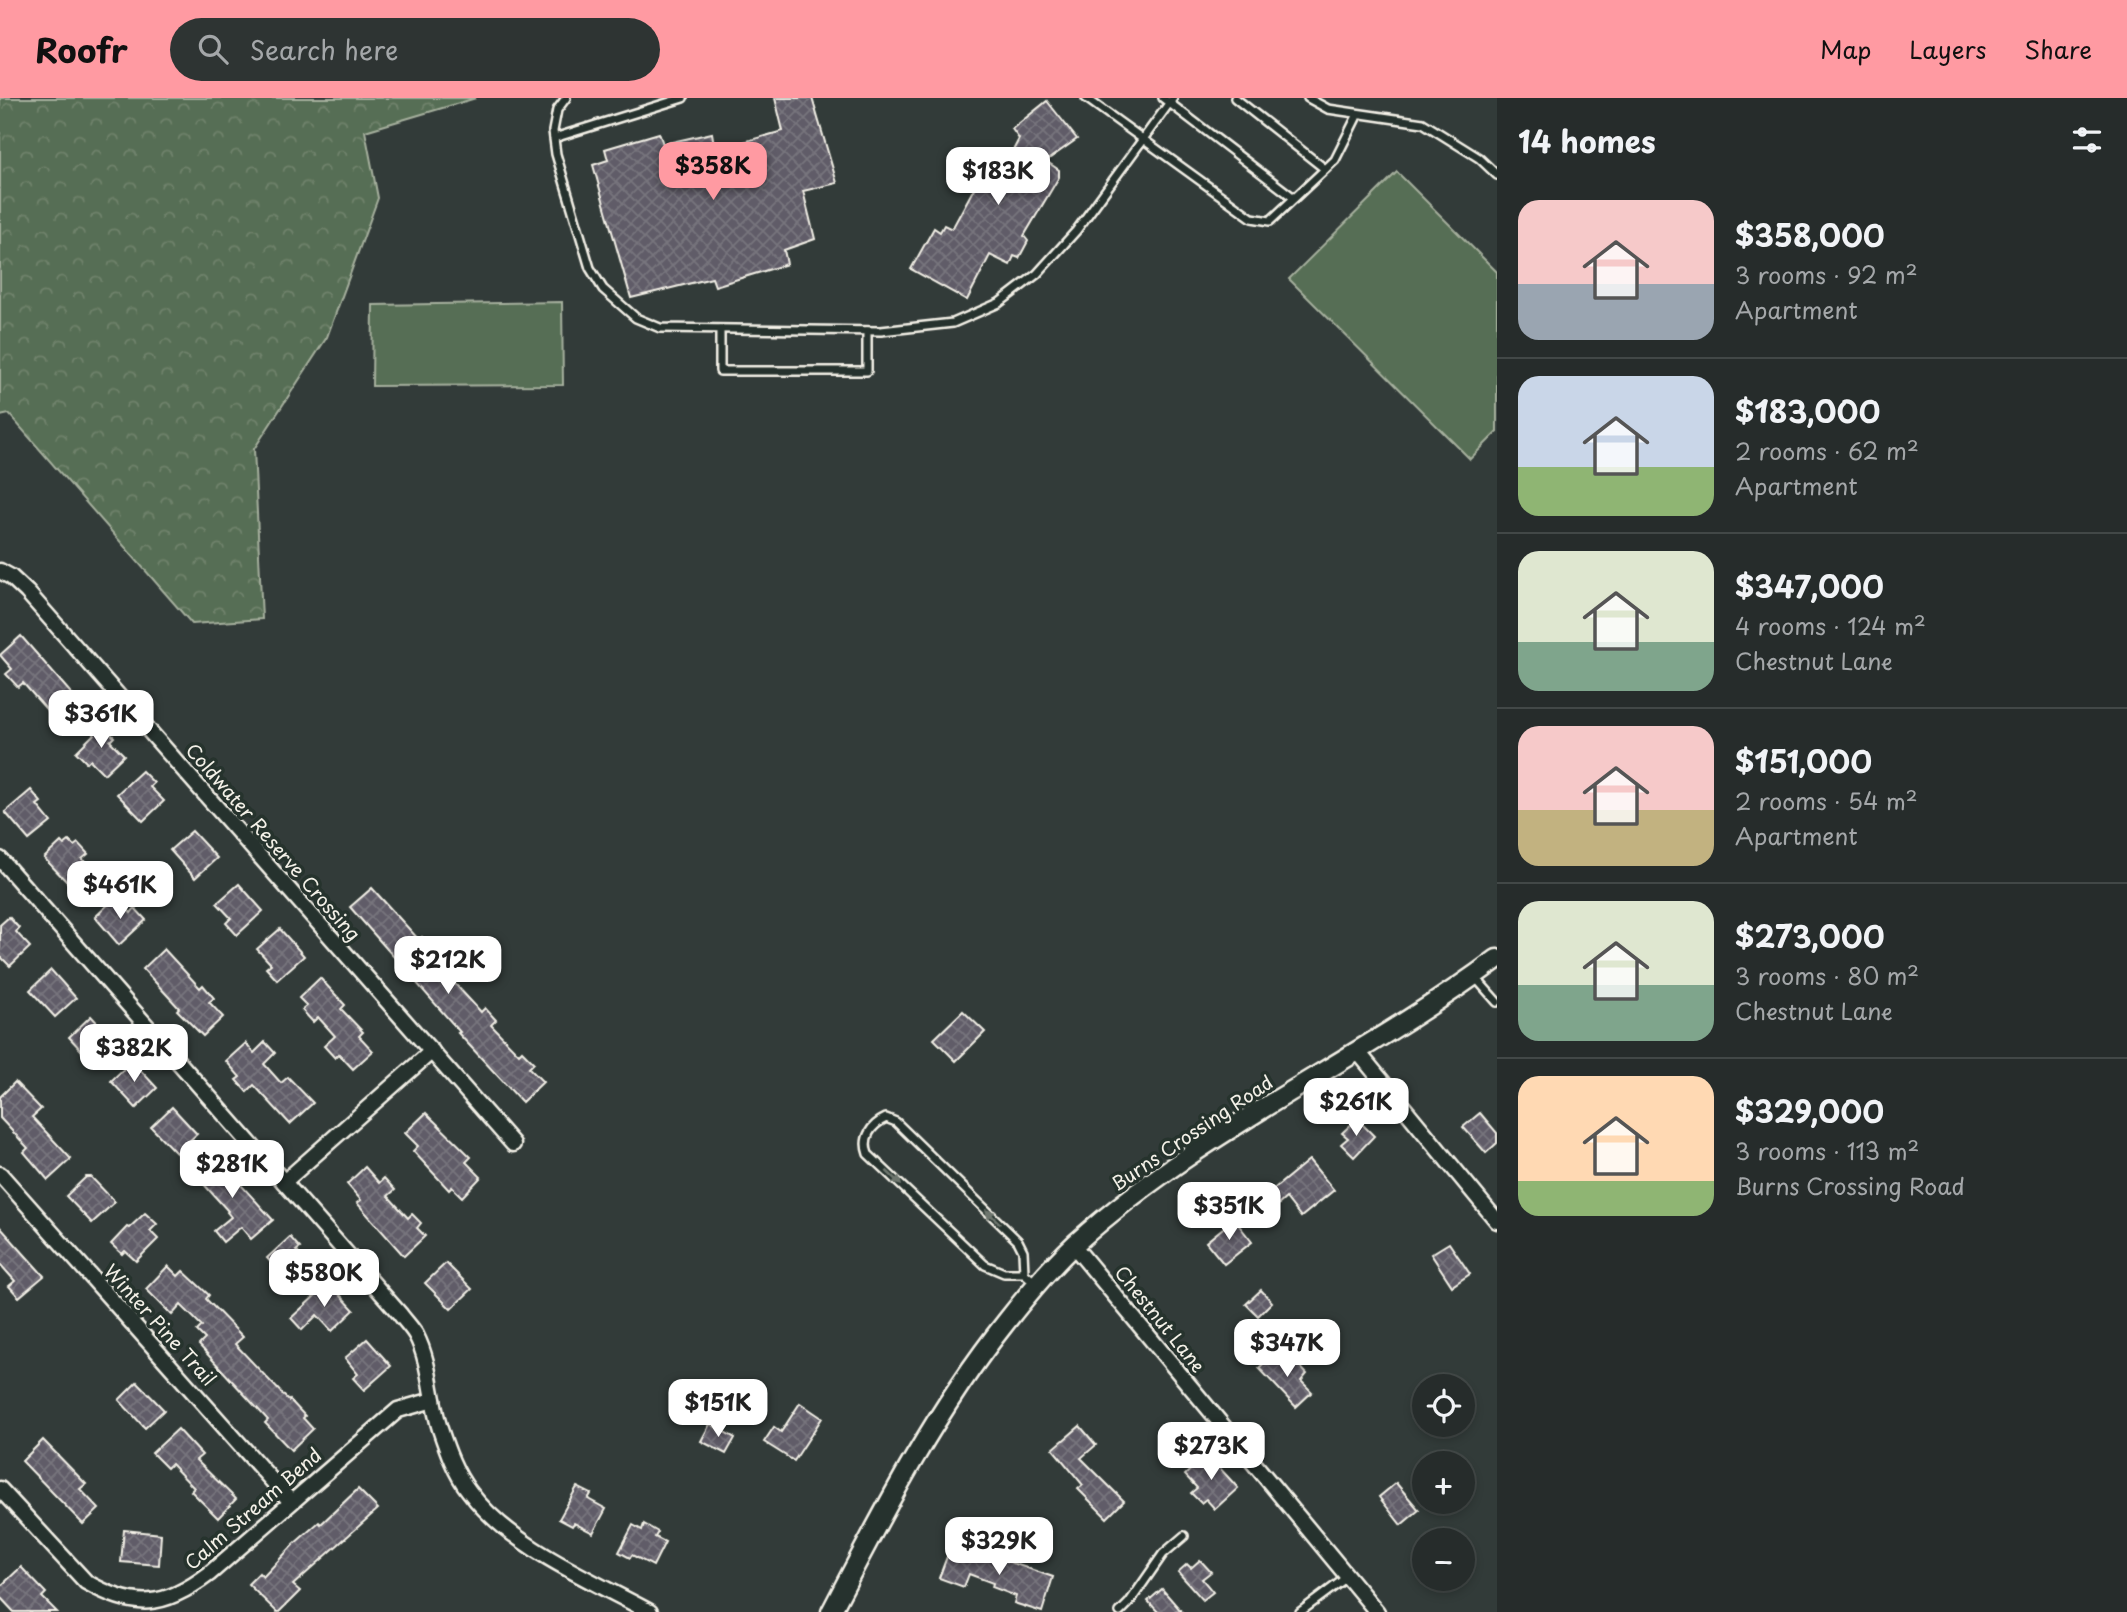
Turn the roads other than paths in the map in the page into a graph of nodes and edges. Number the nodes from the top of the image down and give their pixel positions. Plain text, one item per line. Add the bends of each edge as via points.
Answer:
1 (566, 98) edge
2 (683, 98) edge
3 (1086, 98) edge
4 (1235, 98) edge
5 (1308, 98) edge
6 (1169, 100) edge
7 (1358, 114) junction
8 (554, 138) junction
9 (1143, 139) junction
10 (1325, 169) junction
11 (1497, 175) edge
12 (1294, 198) junction
13 (720, 329) junction
14 (867, 331) junction
15 (0, 570) edge
16 (0, 859) edge
17 (1497, 959) edge
18 (1474, 975) junction
19 (1497, 1002) edge
20 (432, 1051) junction
21 (1358, 1052) junction
22 (513, 1144) dead end
23 (0, 1174) edge
24 (284, 1182) junction
25 (1497, 1222) edge
26 (1073, 1245) junction
27 (1031, 1278) junction
28 (433, 1400) junction
29 (0, 1489) edge
30 (291, 1502) junction
31 (1184, 1536) dead end
32 (1347, 1577) junction
33 (650, 1612) edge
34 (831, 1612) edge
35 (1120, 1612) edge
36 (1300, 1612) edge
37 (1377, 1612) edge

1 - 8 lane via 557,110
2 - 8 lane
3 - 9 lane
4 - 10 lane
5 - 7 lane via 1328,109
6 - 9 lane
6 - 12 lane
7 - 10 lane via 1335,160
7 - 11 lane via 1423,123 1479,158
8 - 13 lane via 590,268 603,289 636,318 660,328
9 - 12 lane via 1252,218 1270,221
9 - 14 lane via 1076,231 1037,274 999,303 953,323
10 - 12 lane
13 - 14 lane
13 - 14 lane via 720,371 867,371
15 - 20 street, Coldwater Reserve Crossing via 27,592
16 - 24 street
17 - 18 street, Burns Crossing Road
18 - 19 lane
18 - 21 street, Burns Crossing Road
20 - 22 street, Coldwater Reserve Crossing
20 - 24 street
21 - 25 street
21 - 26 street, Burns Crossing Road via 1162,1173
23 - 30 street, Winter Pine Trail
24 - 28 street via 416,1335
26 - 27 street, Burns Crossing Road
26 - 32 street, Chestnut Lane
27 -> 27 lane via 1018,1241 896,1122 886,1118 878,1122 866,1136 868,1154 985,1265
27 - 34 street, Burns Crossing Road via 928,1435
28 - 30 street, Calm Stream Bend via 398,1410
28 - 33 street via 452,1463 488,1513 529,1547
29 - 30 street, Calm Stream Bend via 86,1582 140,1603 189,1590
31 - 35 lane via 1163,1554
32 - 36 lane
32 - 37 street, Chestnut Lane

